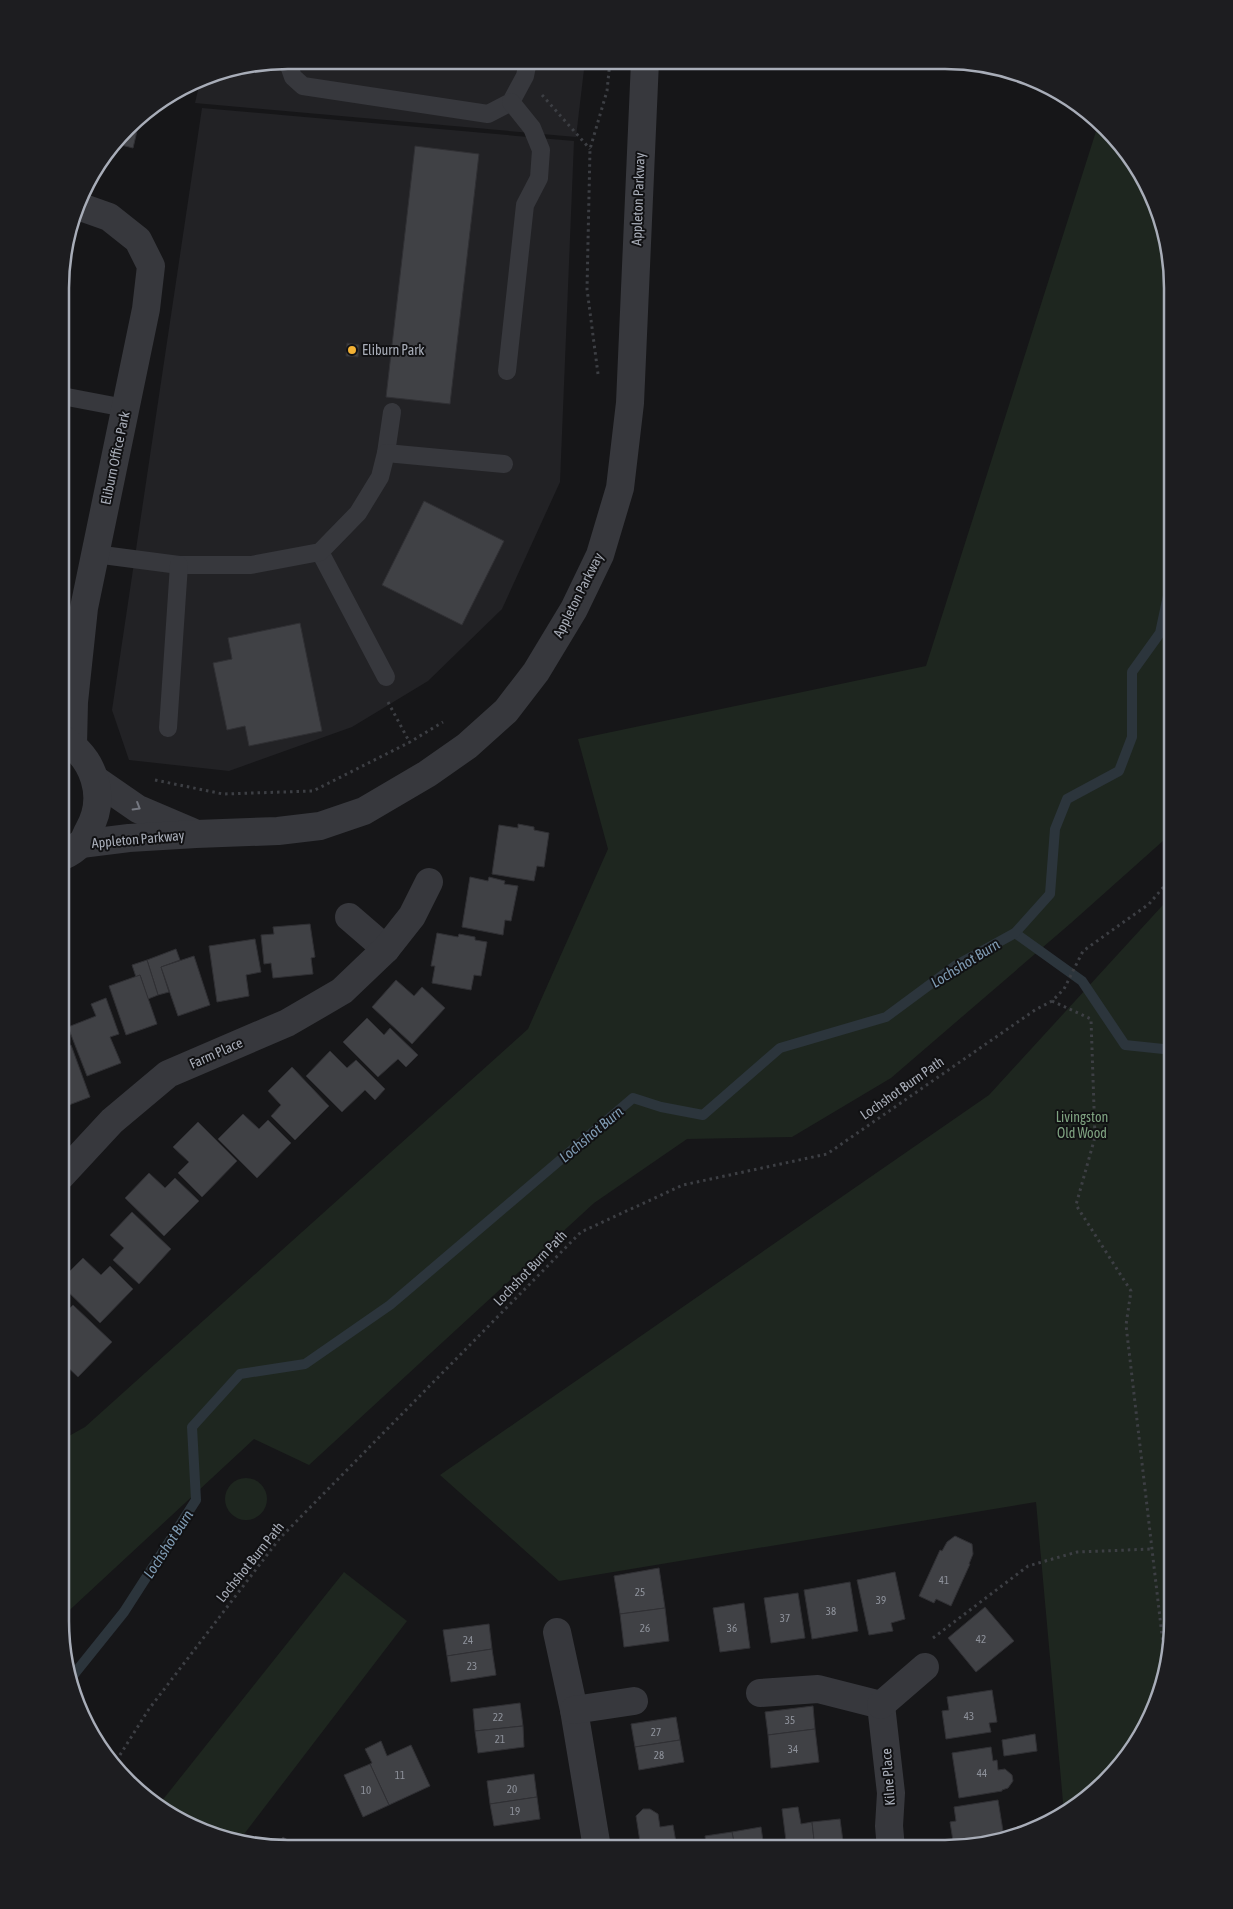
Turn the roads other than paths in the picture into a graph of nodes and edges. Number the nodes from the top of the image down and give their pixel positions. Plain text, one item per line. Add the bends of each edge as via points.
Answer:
1 (290, 69) edge
2 (527, 69) edge
3 (645, 69) edge
4 (511, 102) junction
5 (83, 208) edge
6 (507, 371) dead end
7 (69, 397) edge
8 (125, 408) junction
9 (392, 412) dead end
10 (386, 453) junction
11 (504, 464) dead end
12 (320, 552) junction
13 (95, 554) junction
14 (179, 565) junction
15 (84, 608) junction
16 (69, 638) edge
17 (386, 677) road end
18 (168, 728) dead end
19 (69, 730) edge
20 (69, 743) edge
21 (96, 780) junction
22 (196, 834) junction
23 (71, 850) edge
24 (429, 882) dead end
25 (349, 917) dead end
26 (386, 949) junction
27 (69, 1168) edge
28 (557, 1632) dead end
29 (925, 1667) road end
30 (760, 1693) dead end
31 (634, 1701) dead end
32 (881, 1705) junction
33 (574, 1710) junction
34 (596, 1840) edge
35 (890, 1840) edge

1 - 4 lane via 293,77 303,86 488,114
2 - 4 lane
3 - 22 street, Appleton Parkway via 630,403 620,488 600,555 570,617 536,672 506,711 428,774 364,811 320,826 278,832
4 - 6 lane via 532,128 541,150 539,178 525,205
5 - 8 street, Eliburn Office Park via 109,217 138,240 151,266 146,309
7 - 8 lane
8 - 13 street, Eliburn Office Park
9 - 10 lane
10 - 11 lane
10 - 12 lane via 380,477 358,513
12 - 14 lane via 251,565
12 - 17 lane
13 - 14 lane
13 - 15 street, Eliburn Office Park
14 - 18 lane
15 - 16 street, Eliburn Office Park
15 - 19 street, Eliburn Office Park
20 - 21 street, Appleton Parkway via 87,760
21 -> 22 street, Appleton Parkway via 138,809
21 - 23 street, Appleton Parkway via 98,801 94,822
22 - 23 street, Appleton Parkway
24 - 26 street, Farm Place via 412,916
25 - 26 street
26 - 27 street, Farm Place via 342,991 287,1023 168,1074 112,1122
28 - 33 street
29 - 32 street
30 - 32 street via 818,1689
31 - 33 street
32 - 35 street, Kilne Place via 891,1793
33 - 34 street

